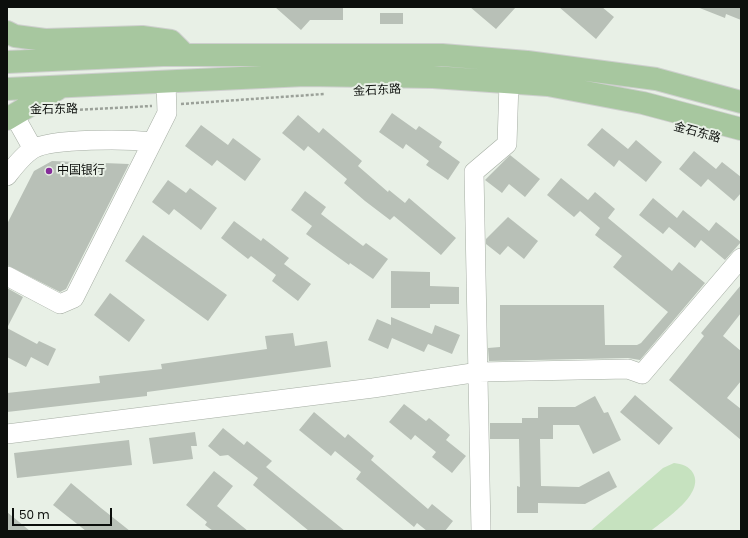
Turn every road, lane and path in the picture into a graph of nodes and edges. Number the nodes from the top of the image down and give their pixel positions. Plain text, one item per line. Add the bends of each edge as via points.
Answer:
1 (7, 32) edge
2 (185, 55) junction
3 (7, 62) edge
4 (166, 82) junction
5 (509, 82) junction
6 (62, 87) junction
7 (7, 89) edge
8 (326, 94) dead end
9 (741, 102) edge
10 (166, 105) junction
11 (15, 115) edge
12 (741, 129) edge
13 (152, 142) junction
14 (33, 149) junction
15 (7, 176) edge
16 (741, 258) edge
17 (7, 276) edge
18 (479, 372) junction
19 (7, 434) edge
20 (481, 531) edge

1 - 2 main road via 15,36 45,40 142,37 171,41
2 - 3 main road
2 - 9 main road via 442,54 656,79
4 - 5 main road, 金石东路 via 305,75 433,76
4 - 6 main road, 金石东路
4 - 10 street
5 - 12 main road, 金石东路 via 548,85 636,102
5 - 18 street via 507,144 474,172
6 - 7 main road, 金石东路
6 - 11 main road
8 - 10 path, 金石东路
10 - 11 path, 金石东路
10 - 13 street via 166,113
11 - 14 street
13 - 14 street via 132,139 55,143
13 - 17 street via 74,298 60,304
14 - 15 street
16 - 18 street via 642,374 628,369
18 - 19 street via 373,388
18 - 20 street

